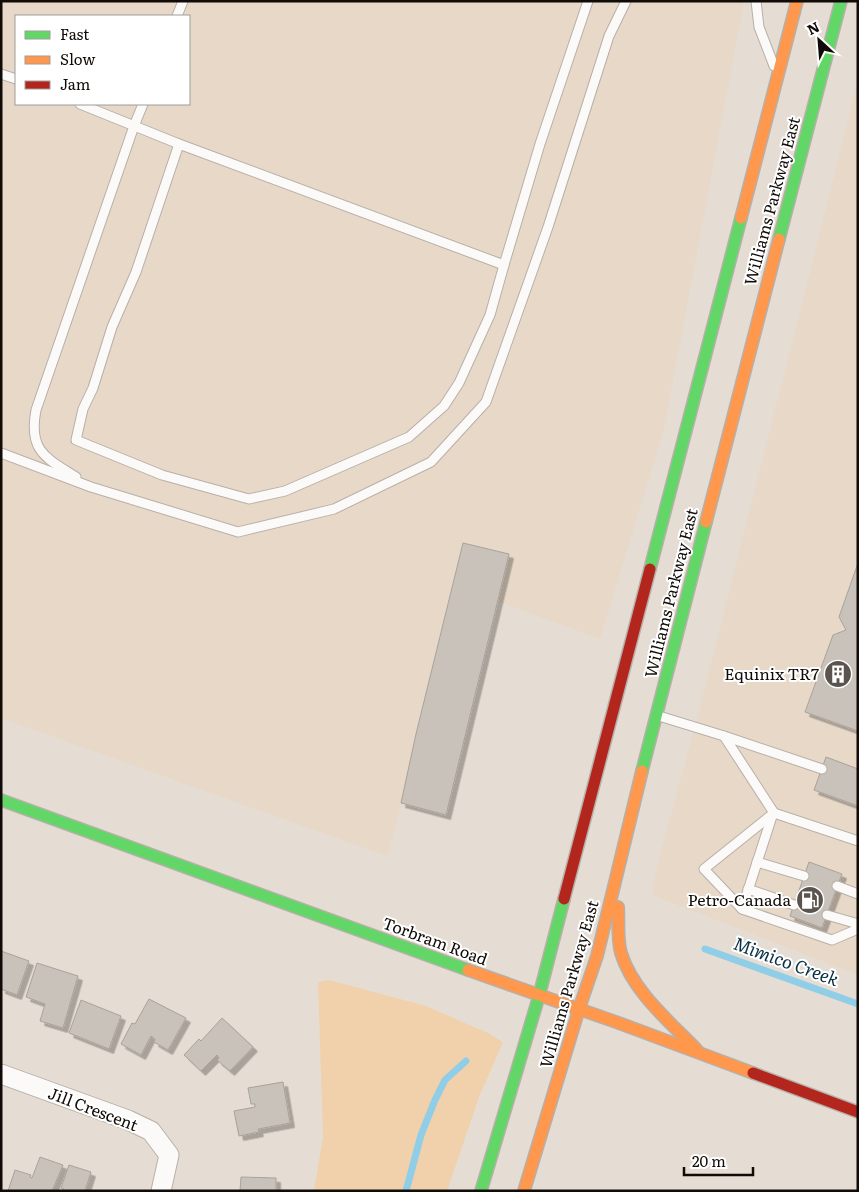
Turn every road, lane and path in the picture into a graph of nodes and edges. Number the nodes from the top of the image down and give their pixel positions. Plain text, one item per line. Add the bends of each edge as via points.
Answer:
1 (182, 1) edge
2 (588, 1) edge
3 (626, 1) edge
4 (756, 1) edge
5 (797, 1) edge
6 (841, 1) edge
7 (177, 15) edge
8 (1, 74) edge
9 (778, 76) junction
10 (15, 79) edge
11 (82, 105) edge
12 (143, 105) edge
13 (134, 126) junction
14 (180, 144) junction
15 (504, 265) junction
16 (1, 453) edge
17 (92, 487) junction
18 (656, 715) junction
19 (724, 736) junction
20 (822, 769) dead end
21 (1, 800) edge
22 (774, 813) junction
23 (858, 841) edge
24 (757, 862) junction
25 (617, 873) junction
26 (804, 876) dead end
27 (837, 886) dead end
28 (748, 889) junction
29 (858, 894) edge
30 (794, 905) dead end
31 (742, 909) junction
32 (827, 914) dead end
33 (858, 924) edge
34 (858, 930) edge
35 (539, 996) junction
36 (579, 1009) junction
37 (701, 1054) junction
38 (1, 1074) edge
39 (858, 1112) edge
40 (161, 1191) edge
41 (481, 1191) edge
42 (524, 1191) edge

1 - 7 lane
2 - 15 lane
3 - 17 lane via 609,36 548,227 486,402 431,462 334,509 238,532
4 - 9 lane via 759,27
5 - 9 main road, Williams Parkway East
6 - 18 main road, Williams Parkway East
8 - 10 lane
9 - 35 main road, Williams Parkway East
11 - 13 lane
12 - 13 lane
13 - 14 lane
13 - 17 lane via 32,426 42,454
14 - 15 lane
14 - 15 lane via 136,272 112,326 76,440 162,474 249,499 286,491 409,437 444,406 459,383 490,315
16 - 17 lane
18 - 19 lane
18 - 25 main road, Williams Parkway East
19 - 20 lane
19 - 22 lane
21 - 35 main road, Torbram Road
22 - 23 lane
22 - 24 lane
22 - 31 lane via 704,869
24 - 26 lane
24 - 28 lane
25 - 36 main road, Williams Parkway East via 597,956
25 - 37 main road via 620,951 626,968 636,984
27 - 29 lane
28 - 30 lane
28 - 31 lane
31 - 34 lane via 832,940
32 - 33 lane
35 - 36 main road, Torbram Road
35 - 41 main road, Williams Parkway East
36 - 37 main road, Torbram Road
36 - 42 main road, Williams Parkway East
37 - 39 main road, Torbram Road
38 - 40 street, Jill Crescent via 151,1131 169,1155

